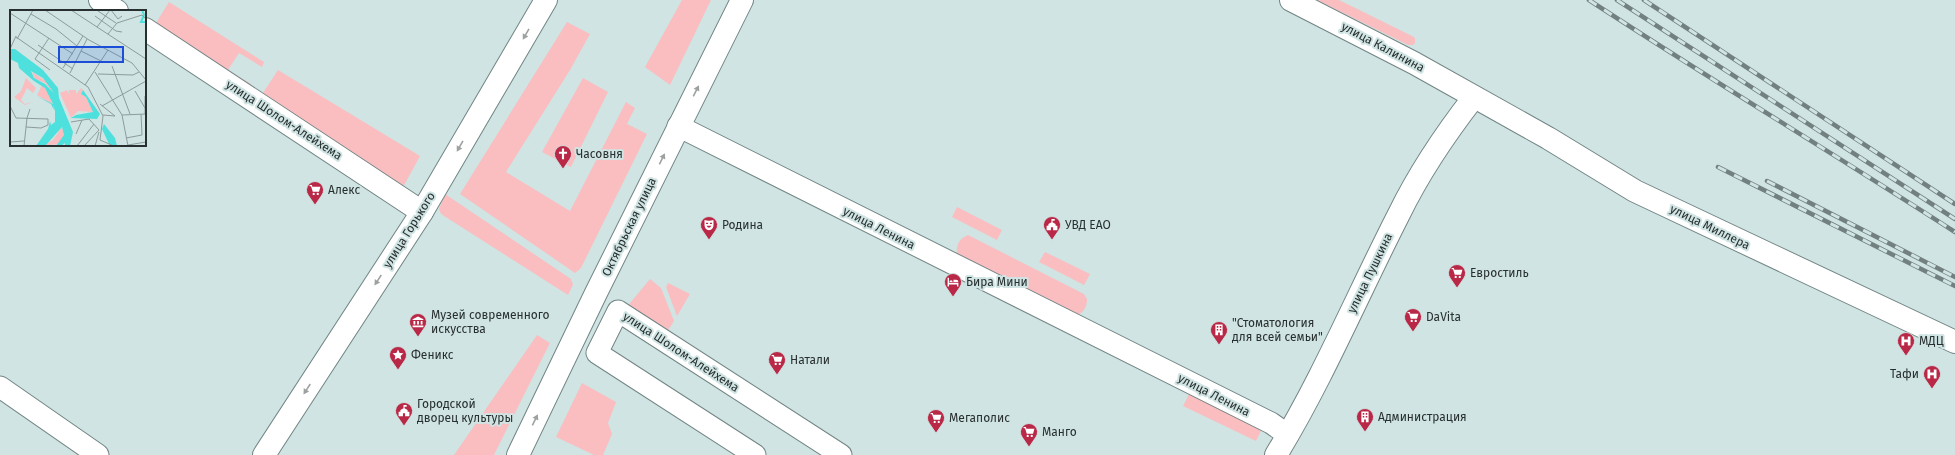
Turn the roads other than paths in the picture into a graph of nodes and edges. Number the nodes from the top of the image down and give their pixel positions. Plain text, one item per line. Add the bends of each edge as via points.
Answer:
1 (100, 0) edge
2 (546, 0) edge
3 (742, 0) edge
4 (1291, 0) edge
5 (115, 10) edge
6 (146, 30) edge
7 (1474, 97) junction
8 (678, 126) junction
9 (422, 212) junction
10 (1955, 342) edge
11 (0, 387) edge
12 (1288, 435) junction
13 (98, 455) edge
14 (264, 455) edge
15 (518, 455) edge
16 (755, 455) edge
17 (841, 455) edge
18 (1276, 455) edge

1 - 5 main road
2 -> 9 main road, улица Горького
8 -> 3 main road, Октябрьская улица
4 - 7 main road, улица Калинина via 1381,44
6 - 9 main road, улица Шолом-Алейхема
7 - 10 main road, улица Миллера via 1635,191
7 - 12 main road, улица Пушкина via 1448,132 1399,213
8 - 12 street, улица Ленина via 1272,424
15 -> 8 main road, Октябрьская улица
9 -> 14 main road, улица Горького
11 - 13 street
12 - 18 main road, улица Пушкина
16 - 17 street, улица Шолом-Алейхема via 597,353 618,311

